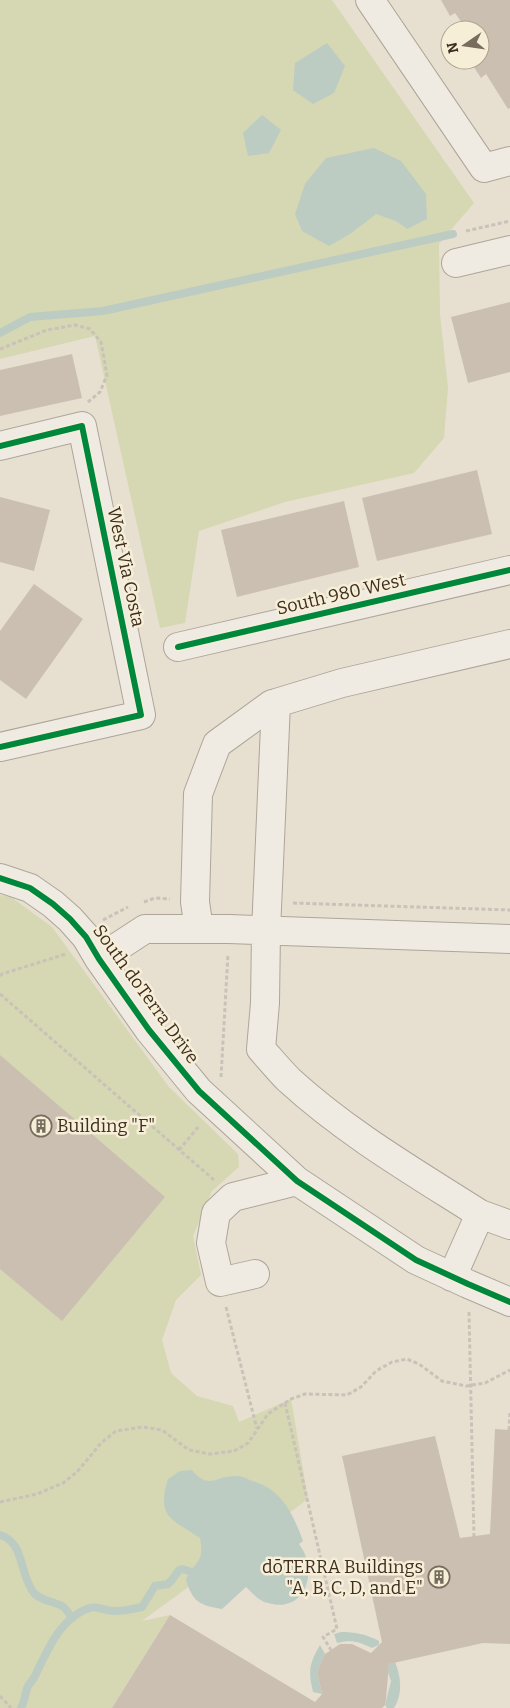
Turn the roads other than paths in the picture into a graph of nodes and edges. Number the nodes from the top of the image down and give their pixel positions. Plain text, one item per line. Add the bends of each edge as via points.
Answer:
1 (370, 0) edge
2 (510, 162) edge
3 (510, 250) edge
4 (456, 263) dead end
5 (0, 446) edge
6 (510, 570) edge
7 (510, 644) edge
8 (178, 647) dead end
9 (276, 703) junction
10 (0, 747) edge
11 (0, 878) edge
12 (199, 928) junction
13 (266, 931) junction
14 (510, 939) edge
15 (99, 959) junction
16 (297, 1181) junction
17 (480, 1214) junction
18 (510, 1224) edge
19 (255, 1274) dead end
20 (460, 1281) junction
21 (510, 1302) edge

1 - 2 street via 484,168
3 - 4 street
5 - 10 street, West Via Costa via 85,414 141,715
6 - 8 street, South 980 West
7 - 9 street via 342,683
9 - 12 street via 217,744 198,794 194,902
9 - 13 street
11 - 15 street, South doTerra Drive via 30,888 53,904 86,937
12 - 13 street
12 - 15 street via 145,929
13 - 14 street
13 - 17 street via 261,1049 288,1079 340,1122
15 - 16 street, South doTerra Drive via 149,1030 199,1091
16 - 19 street via 233,1197 216,1213 211,1243 220,1282
16 - 20 street, South doTerra Drive via 409,1255
17 - 18 street
17 - 20 street
20 - 21 street, South doTerra Drive

